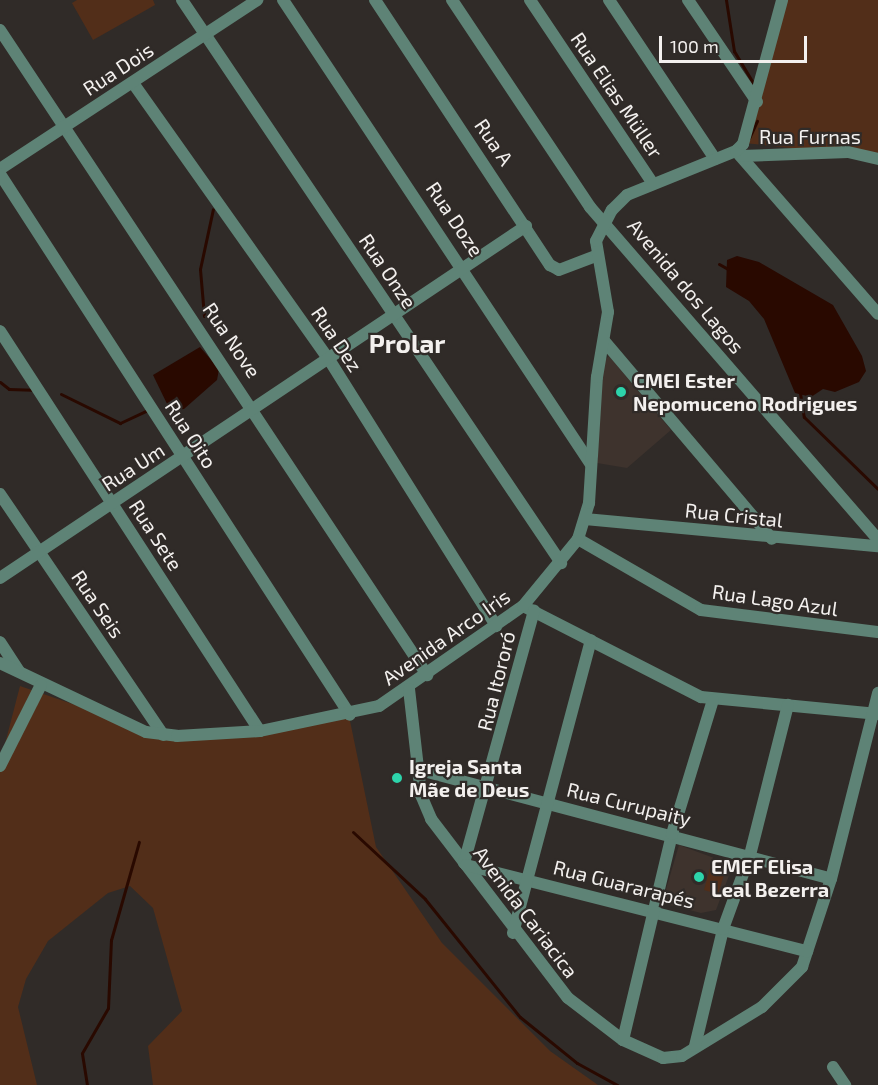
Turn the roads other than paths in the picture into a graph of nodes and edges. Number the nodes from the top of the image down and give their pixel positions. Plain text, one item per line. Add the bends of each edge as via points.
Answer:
1 (182, 0) edge
2 (257, 0) edge
3 (284, 0) edge
4 (375, 0) edge
5 (452, 0) edge
6 (530, 0) edge
7 (609, 0) edge
8 (687, 0) edge
9 (782, 0) edge
10 (0, 30) edge
11 (205, 35) junction
12 (133, 83) junction
13 (757, 102) junction
14 (62, 127) junction
15 (739, 154) junction
16 (715, 159) junction
17 (878, 159) edge
18 (0, 168) edge
19 (0, 174) edge
20 (652, 182) junction
21 (605, 221) junction
22 (526, 226) junction
23 (595, 256) junction
24 (465, 269) junction
25 (878, 314) edge
26 (395, 316) junction
27 (0, 331) edge
28 (605, 342) junction
29 (330, 362) junction
30 (256, 410) junction
31 (183, 458) junction
32 (590, 463) junction
33 (0, 494) edge
34 (113, 504) junction
35 (585, 519) junction
36 (578, 539) junction
37 (772, 539) junction
38 (878, 540) edge
39 (878, 546) edge
40 (39, 552) junction
41 (561, 563) junction
42 (0, 578) edge
43 (529, 609) junction
44 (496, 626) junction
45 (878, 632) edge
46 (591, 640) junction
47 (0, 642) edge
48 (0, 663) edge
49 (22, 675) junction
50 (428, 675) junction
51 (41, 685) junction
52 (409, 689) junction
53 (878, 693) edge
54 (713, 700) junction
55 (788, 705) junction
56 (876, 714) edge
57 (350, 715) junction
58 (260, 731) junction
59 (163, 735) junction
60 (0, 766) edge
61 (416, 769) junction
62 (488, 788) junction
63 (549, 804) junction
64 (672, 834) junction
65 (750, 855) junction
66 (465, 864) junction
67 (831, 879) junction
68 (529, 881) junction
69 (654, 909) junction
70 (723, 929) junction
71 (513, 933) junction
72 (807, 951) junction
73 (622, 1040) junction
74 (695, 1046) junction
75 (833, 1067) dead end
76 (845, 1085) edge

1 - 11 street, Rua Onze
2 - 11 street, Rua Dois
3 - 24 street, Rua Doze
4 - 22 street, Rua A
5 - 21 street, Avenida dos Lagos via 590,207
6 - 20 street, Rua Elias Müller
7 - 16 street
8 - 13 street
9 - 13 street
10 - 14 street, Rua Nove
11 - 12 street, Rua Dois
11 - 26 street, Rua Onze
12 - 14 street, Rua Dois
12 - 29 street, Rua Dez
13 - 15 street
14 - 18 street, Rua Dois
14 - 30 street, Rua Nove
15 - 16 street, Rua Furnas
15 - 17 street, Rua Furnas via 848,152
15 - 25 street
16 - 20 street, Rua Furnas
19 - 31 street, Rua Oito
20 - 21 street, Rua Furnas via 618,202
21 - 23 street
21 - 38 street, Avenida dos Lagos
22 - 23 street, Rua A via 556,270
22 - 24 street, Rua Um
23 - 28 street, Avenida Arco Iris via 607,298
24 - 26 street, Rua Um
24 - 32 street, Rua Doze
26 - 29 street, Rua Um
26 - 41 street, Rua Onze
27 - 34 street, Rua Sete
28 - 32 street, Avenida Arco Iris
28 - 37 street
29 - 30 street, Rua Um
29 - 44 street, Rua Dez
30 - 31 street, Rua Um
30 - 50 street, Rua Nove
31 - 34 street, Rua Um
31 - 57 street, Rua Oito
32 - 35 street, Avenida Arco Iris
33 - 40 street, Rua Seis
34 - 40 street, Rua Um
34 - 58 street, Rua Sete
35 - 36 street, Avenida Arco Iris
35 - 37 street, Rua Cristal
36 - 41 street, Avenida Arco Iris
36 - 45 street, Rua Lago Azul via 701,610
37 - 39 street, Rua Cristal
40 - 42 street, Rua Um
40 - 59 street, Rua Seis
41 - 43 street, Avenida Arco Iris
43 - 44 street, Avenida Arco Iris
43 - 46 street
43 - 62 street, Rua Itororó
44 - 50 street, Avenida Arco Iris
46 - 54 street
46 - 63 street
47 - 49 street
48 - 49 street, Avenida Arco Iris
49 - 51 street, Avenida Arco Iris
50 - 52 street, Avenida Arco Iris
51 - 59 street, Avenida Arco Iris via 124,725
51 - 60 street
52 - 57 street, Avenida Arco Iris
52 - 61 street, Avenida Cariacica
53 - 56 street, Avenida Cariacica
54 - 55 street
54 - 64 street
55 - 56 street
55 - 65 street
56 - 67 street, Avenida Cariacica
57 - 58 street, Avenida Arco Iris
58 - 59 street, Avenida Arco Iris
61 - 62 street, Rua Curupaity
61 - 66 street, Avenida Cariacica via 425,809
62 - 63 street, Rua Curupaity
62 - 66 street, Rua Itororó
63 - 64 street, Rua Curupaity
63 - 68 street
64 - 65 street, Rua Curupaity
64 - 69 street
65 - 67 street, Rua Curupaity
65 - 70 street
66 - 68 street, Rua Guararapés
66 - 71 street, Avenida Cariacica
67 - 72 street, Avenida Cariacica
68 - 69 street, Rua Guararapés
68 - 71 street
69 - 70 street, Rua Guararapés
69 - 73 street
70 - 72 street, Rua Guararapés
70 - 74 street
71 - 73 street, Avenida Cariacica via 568,998
72 - 74 street, Avenida Cariacica via 780,993
73 - 74 street, Avenida Cariacica via 663,1058 682,1056
75 - 76 street

